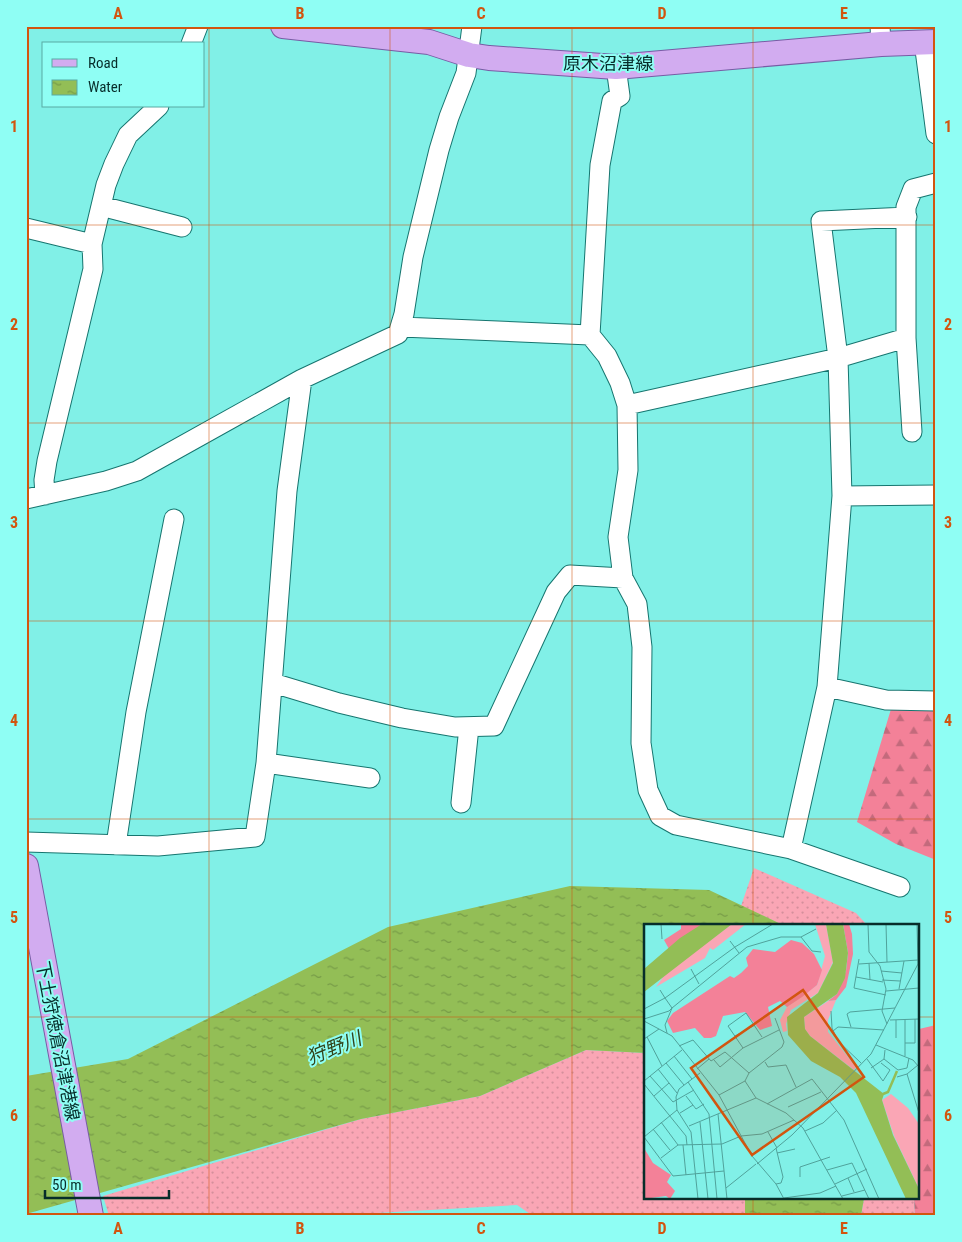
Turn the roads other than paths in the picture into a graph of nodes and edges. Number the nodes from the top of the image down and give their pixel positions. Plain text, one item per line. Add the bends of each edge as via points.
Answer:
1 (198, 26) edge
2 (283, 26) edge
3 (472, 26) edge
4 (880, 35) edge
5 (192, 42) edge
6 (930, 42) edge
7 (469, 55) junction
8 (616, 67) junction
9 (157, 108) edge
10 (936, 134) edge
11 (936, 183) edge
12 (101, 206) junction
13 (907, 217) junction
14 (182, 227) dead end
15 (26, 228) edge
16 (92, 244) junction
17 (401, 326) junction
18 (590, 335) junction
19 (906, 338) junction
20 (838, 358) junction
21 (302, 379) junction
22 (627, 405) junction
23 (912, 432) dead end
24 (46, 494) junction
25 (936, 495) edge
26 (842, 496) junction
27 (26, 499) edge
28 (174, 519) dead end
29 (623, 578) junction
30 (273, 682) junction
31 (827, 687) junction
32 (936, 701) edge
33 (469, 727) junction
34 (266, 763) junction
35 (370, 778) dead end
36 (461, 803) dead end
37 (26, 842) edge
38 (116, 845) junction
39 (791, 849) junction
40 (26, 866) edge
41 (900, 887) dead end
42 (91, 1216) edge

1 - 5 street
2 - 7 main road, 原木沼津線 via 429,42
3 - 7 street
4 - 6 main road, 原木沼津線
4 - 8 main road, 原木沼津線
6 - 10 street
7 - 8 main road, 原木沼津線
7 - 17 street via 466,73 439,150
8 - 18 street via 620,96 612,101 600,165
9 - 12 street via 134,127 123,144
11 - 13 street via 913,189 906,207
12 - 14 street
12 - 16 street
13 - 19 street
13 - 20 street via 821,221
15 - 16 street
16 - 24 street via 93,269 50,445 44,480
17 - 18 street
17 - 21 street via 398,334
18 - 22 street via 607,356
19 - 20 street
19 - 23 street
20 - 22 street
20 - 26 street
21 - 24 street via 137,471
21 - 30 street via 287,491
22 - 29 street via 628,470 618,537
24 - 27 street
25 - 26 street
26 - 31 street
28 - 38 street via 136,712
29 - 33 street via 570,575 556,592 494,726
29 - 39 street via 637,604 642,647 641,743 648,790 660,816 676,825
30 - 33 street via 402,718
30 - 34 street
31 - 32 street via 886,700
31 - 39 street
33 - 36 street
34 - 35 street
34 - 38 street via 255,836 158,846
37 - 38 street
39 - 41 street
40 - 42 main road, 下土狩徳倉沼津港線

